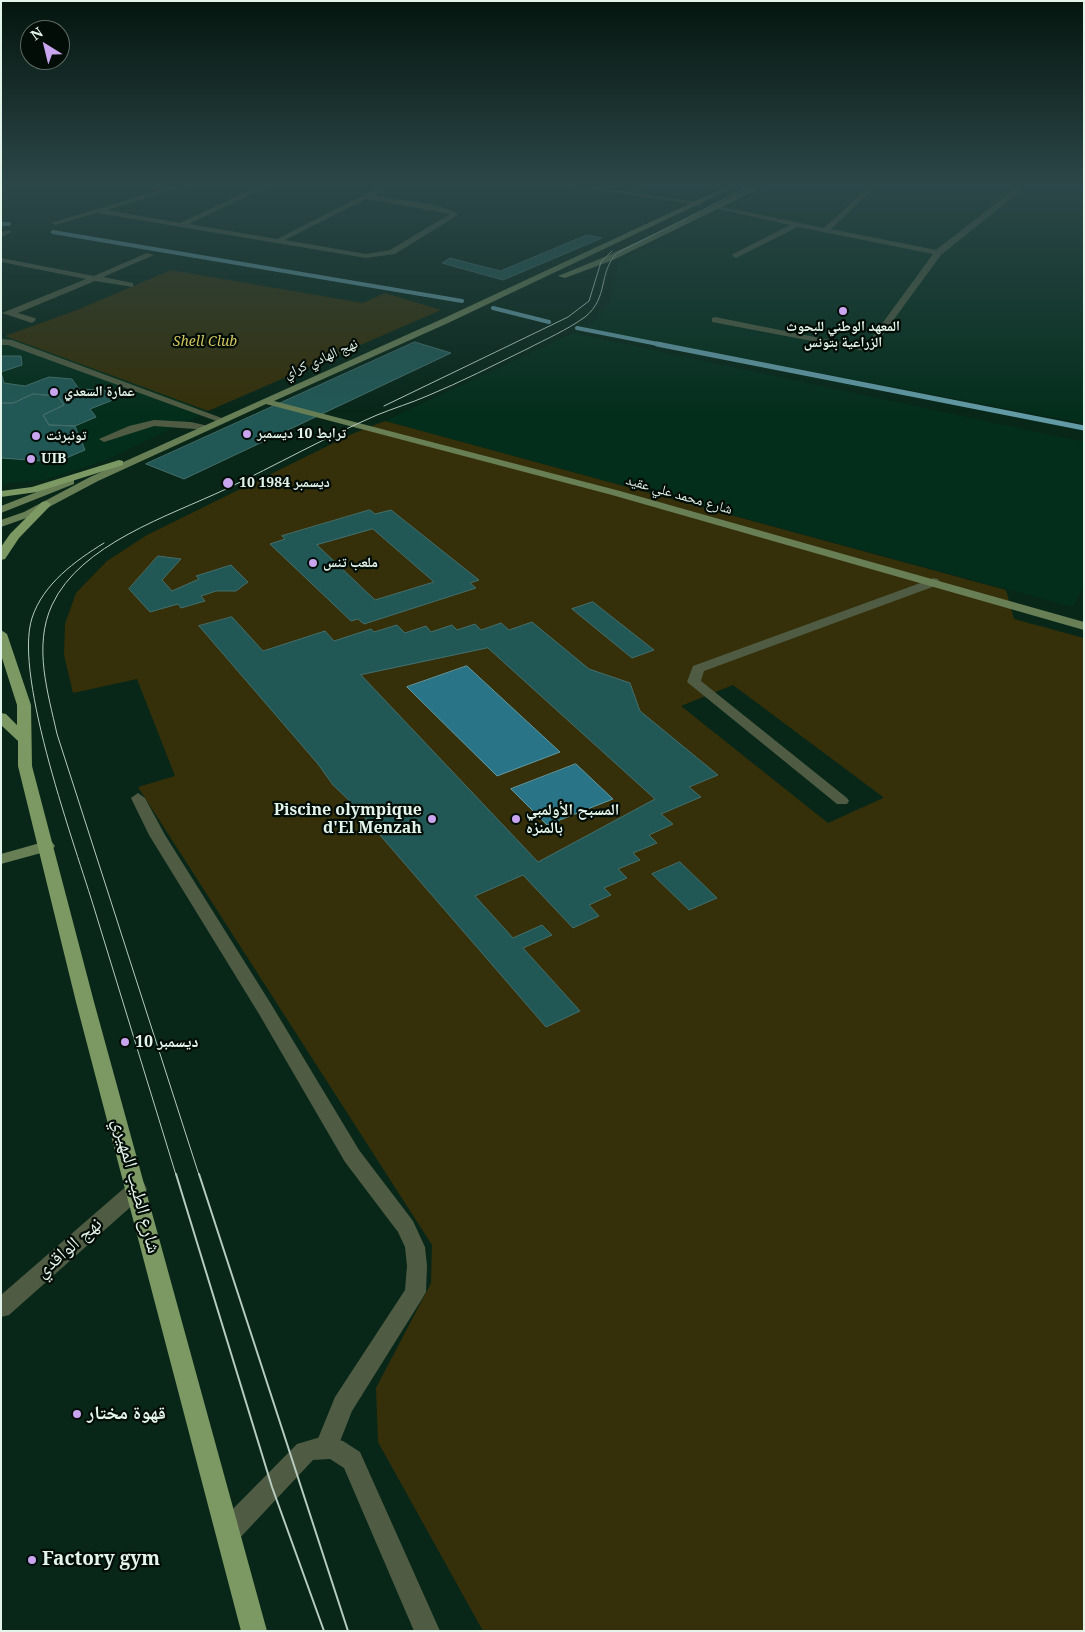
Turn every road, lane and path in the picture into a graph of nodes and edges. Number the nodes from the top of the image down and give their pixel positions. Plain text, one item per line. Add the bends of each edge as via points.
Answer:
1 (1, 260) edge
2 (138, 260) edge
3 (576, 260) edge
4 (604, 260) edge
5 (933, 260) edge
6 (97, 278) junction
7 (130, 285) dead end
8 (469, 309) junction
9 (5, 313) edge
10 (32, 320) dead end
11 (715, 320) dead end
12 (1, 342) edge
13 (264, 401) junction
14 (222, 420) junction
15 (208, 427) junction
16 (186, 436) junction
17 (104, 439) dead end
18 (118, 463) junction
19 (1, 494) edge
20 (46, 504) junction
21 (1, 510) edge
22 (1, 524) edge
23 (1, 557) edge
24 (934, 582) junction
25 (1084, 626) edge
26 (1, 634) edge
27 (1, 717) edge
28 (25, 740) junction
29 (138, 798) dead end
30 (842, 801) dead end
31 (47, 846) junction
32 (1, 859) edge
33 (137, 1189) junction
34 (1, 1308) edge
35 (327, 1446) junction
36 (228, 1532) junction
37 (254, 1631) edge
38 (427, 1631) edge

1 - 6 street
2 - 6 street
3 - 8 street, نهج الهادي كراي
4 - 8 street, نهج الهادي كراي
5 - 11 street via 867,350
6 - 7 street
6 - 9 street
8 - 13 street, نهج الهادي كراي
9 - 10 street
12 - 14 street via 9,342
13 - 14 street, نهج الهادي كراي
13 - 24 street, شارع محمد علي عقيد via 616,493
14 - 15 street, نهج الهادي كراي
15 - 16 street, نهج الهادي كراي
15 - 17 street via 170,421 151,422
16 - 18 street, نهج الهادي كراي
16 - 20 street, نهج الهادي كراي
18 - 19 main road via 33,490
18 - 21 street, نهج الهادي كراي
20 - 22 street, نهج الهادي كراي
20 - 23 main road via 14,536
24 - 25 street, شارع محمد علي عقيد
24 - 30 street via 698,668 694,682
26 - 28 main road, شارع الطيب المهيري via 24,705
27 - 28 main road
28 - 31 main road, شارع الطيب المهيري via 25,766
29 - 35 street via 157,835 352,1156 406,1227 415,1247 418,1266 415,1292 343,1405
31 - 32 street
31 - 33 main road, شارع الطيب المهيري via 85,1002
33 - 34 street, نهج الواقدي
33 - 36 main road, شارع الطيب المهيري
35 - 36 street via 317,1446 305,1452
35 - 38 street via 343,1452 352,1460
36 - 37 main road, شارع الطيب المهيري

